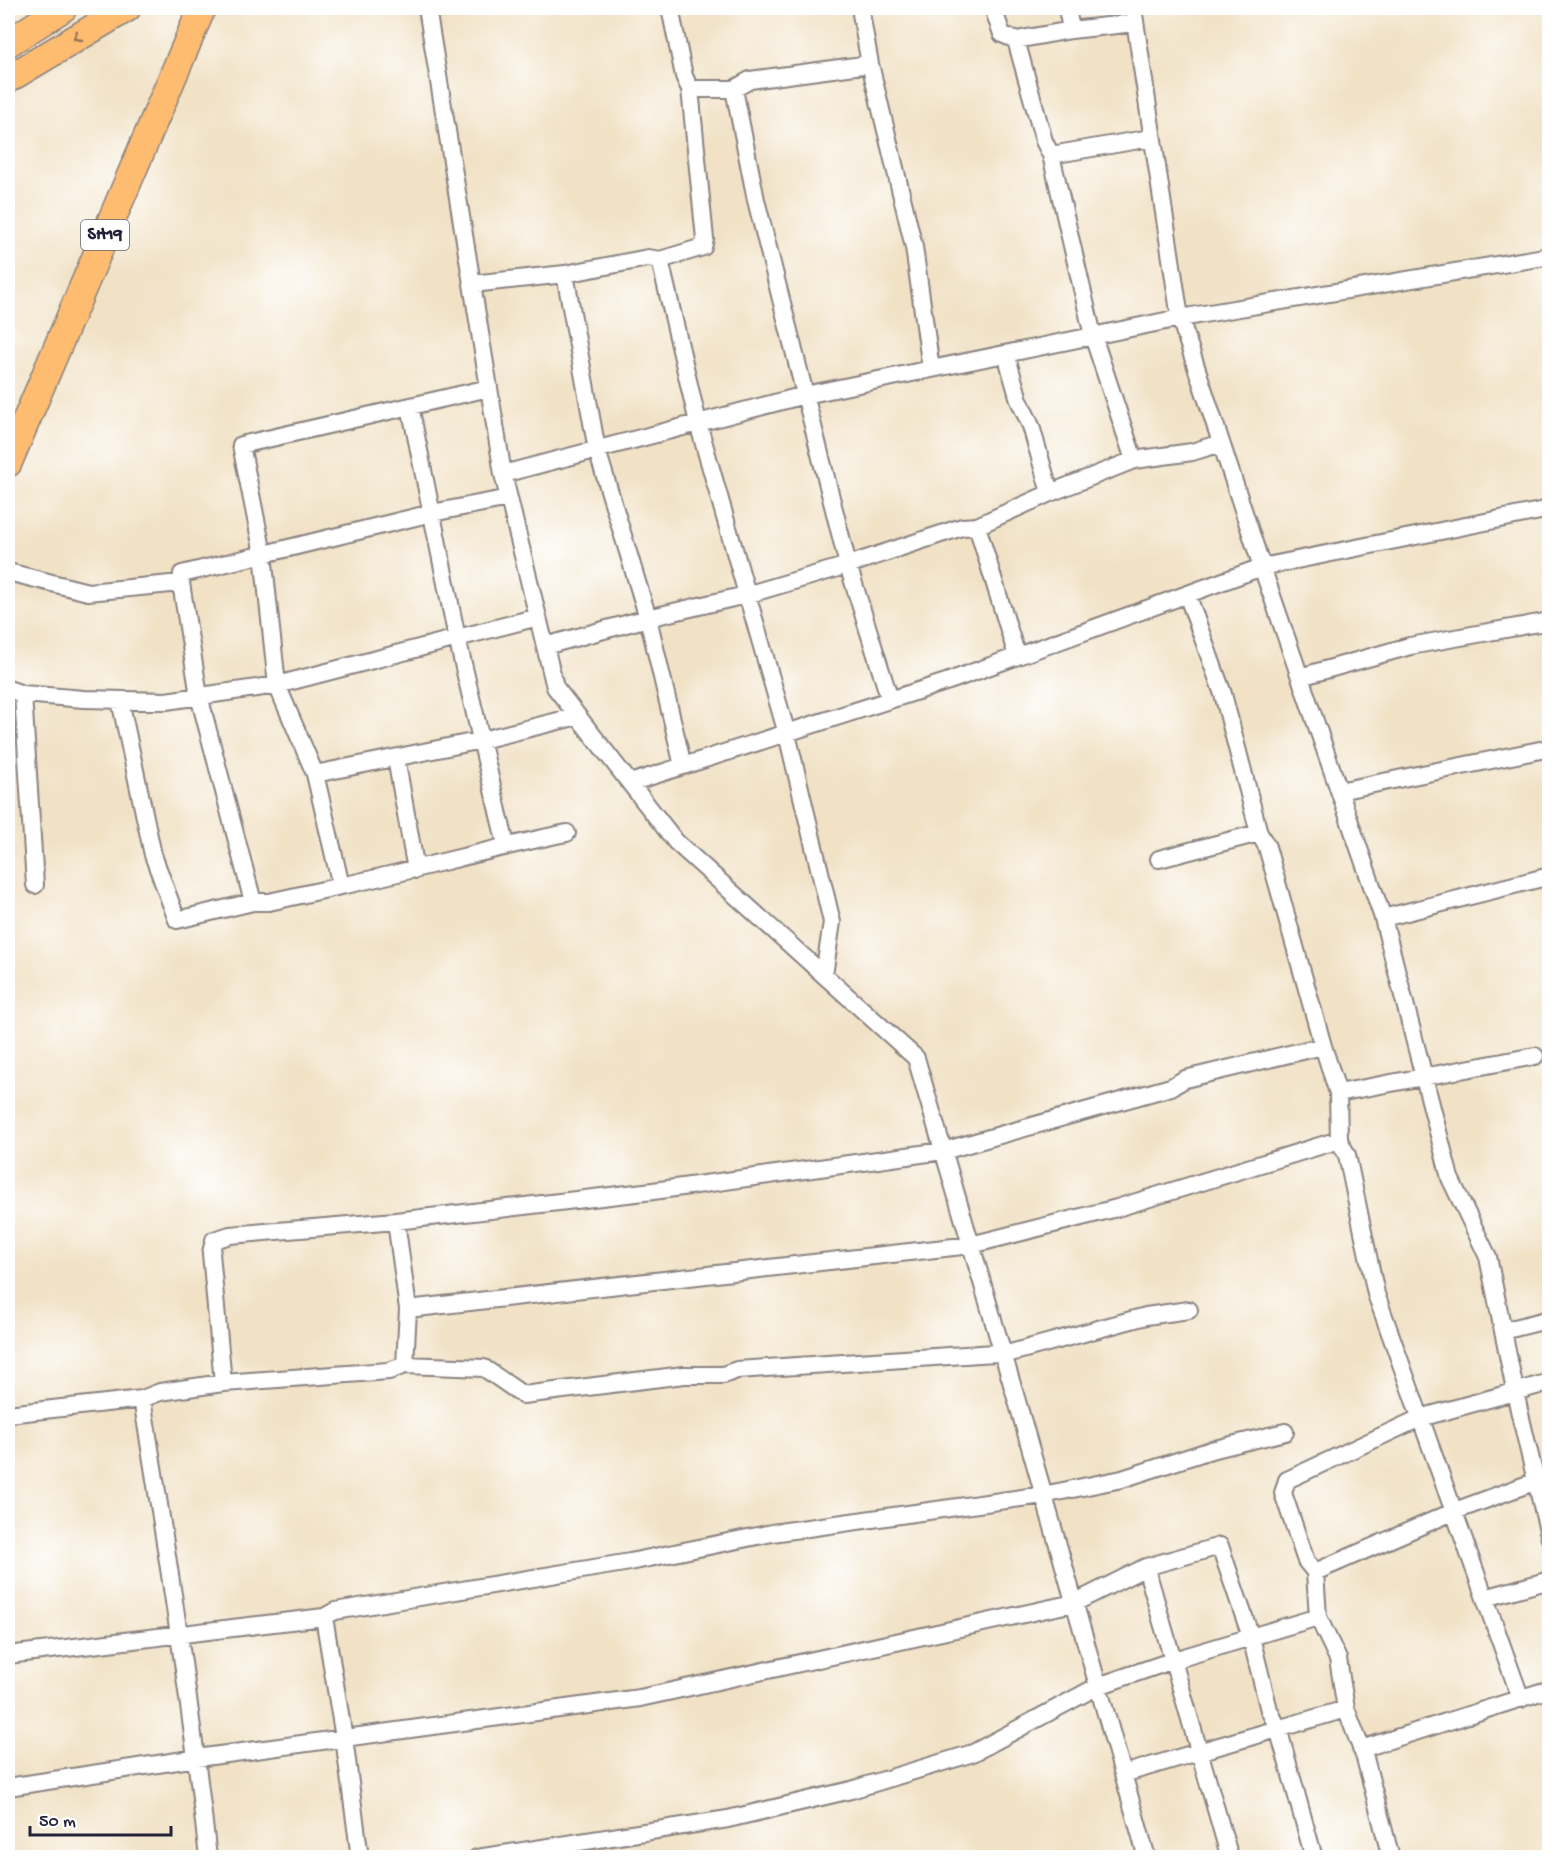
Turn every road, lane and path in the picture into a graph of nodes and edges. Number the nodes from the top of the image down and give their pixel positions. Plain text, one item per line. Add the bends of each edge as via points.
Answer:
1 (63, 8) edge
2 (127, 8) edge
3 (202, 8) edge
4 (427, 8) edge
5 (670, 8) edge
6 (860, 8) edge
7 (993, 8) edge
8 (1067, 8) edge
9 (1134, 15) edge
10 (1071, 30) junction
11 (1016, 40) junction
12 (8, 43) edge
13 (870, 64) junction
14 (8, 78) edge
15 (690, 89) junction
16 (734, 89) junction
17 (1151, 138) junction
18 (1051, 155) junction
19 (1550, 256) edge
20 (660, 260) junction
21 (565, 274) junction
22 (472, 284) junction
23 (1180, 318) junction
24 (1093, 336) junction
25 (1006, 354) junction
26 (931, 369) junction
27 (489, 388) junction
28 (806, 395) junction
29 (410, 406) junction
30 (698, 423) junction
31 (1221, 443) junction
32 (597, 450) junction
33 (1134, 460) junction
34 (8, 463) edge
35 (503, 474) junction
36 (1050, 493) junction
37 (509, 498) junction
38 (1550, 509) edge
39 (432, 513) junction
40 (977, 526) junction
41 (262, 554) junction
42 (848, 565) junction
43 (1262, 567) junction
44 (8, 572) edge
45 (180, 583) junction
46 (1186, 594) junction
47 (746, 595) junction
48 (538, 617) junction
49 (648, 618) junction
50 (1550, 621) edge
51 (457, 638) junction
52 (545, 646) junction
53 (1017, 656) junction
54 (1300, 677) junction
55 (277, 685) junction
56 (15, 691) edge
57 (199, 696) junction
58 (120, 700) junction
59 (890, 700) junction
60 (578, 716) junction
61 (785, 733) junction
62 (482, 740) junction
63 (1550, 748) edge
64 (396, 758) junction
65 (683, 766) junction
66 (315, 774) junction
67 (630, 783) junction
68 (1340, 792) junction
69 (567, 833) dead end
70 (1259, 833) junction
71 (506, 845) junction
72 (1159, 859) dead end
73 (416, 870) junction
74 (1550, 876) edge
75 (35, 885) dead end
76 (341, 886) junction
77 (253, 902) junction
78 (1383, 918) junction
79 (824, 975) junction
80 (1323, 1047) junction
81 (1534, 1056) dead end
82 (1424, 1078) junction
83 (1338, 1093) junction
84 (1339, 1140) junction
85 (943, 1151) junction
86 (396, 1221) junction
87 (970, 1245) junction
88 (408, 1309) junction
89 (1189, 1310) dead end
90 (1550, 1319) edge
91 (1503, 1331) junction
92 (1003, 1355) junction
93 (405, 1365) junction
94 (1550, 1382) edge
95 (223, 1383) junction
96 (1515, 1392) junction
97 (142, 1399) junction
98 (8, 1414) edge
99 (1420, 1418) junction
100 (1285, 1432) dead end
101 (1543, 1478) edge
102 (1043, 1495) junction
103 (1455, 1511) junction
104 (1550, 1539) edge
105 (1146, 1567) junction
106 (1315, 1572) junction
107 (1550, 1580) edge
108 (1485, 1598) junction
109 (1074, 1603) junction
110 (324, 1617) junction
111 (1318, 1617) junction
112 (180, 1633) junction
113 (1251, 1638) junction
114 (8, 1655) edge
115 (1174, 1660) junction
116 (1098, 1686) junction
117 (1550, 1689) edge
118 (1521, 1699) junction
119 (1346, 1709) junction
120 (1278, 1728) junction
121 (344, 1737) junction
122 (1361, 1749) junction
123 (1200, 1751) junction
124 (197, 1758) junction
125 (1123, 1774) junction
126 (8, 1787) edge
127 (208, 1857) edge
128 (360, 1857) edge
129 (477, 1857) edge
130 (1147, 1857) edge
131 (1230, 1857) edge
132 (1314, 1857) edge
133 (1391, 1857) edge

1 - 12 main road
2 -> 14 main road
3 - 34 main road, SH19
4 - 22 street
5 - 15 street
6 - 13 street
7 - 11 street via 1002,34
8 - 10 street
9 - 10 street
9 - 17 street
10 - 11 street
11 - 18 street
13 - 16 street via 750,80
13 - 26 street via 914,247
15 - 16 street
15 - 20 street via 704,247
16 - 28 street via 756,200
17 - 18 street
17 - 23 street
18 - 24 street
19 - 23 street
20 - 21 street via 648,258
20 - 30 street
21 - 22 street
21 - 32 street
22 - 27 street
23 - 24 street
23 - 31 street
24 - 25 street
24 - 33 street
25 - 26 street
25 - 36 street
26 - 28 street
27 - 29 street
27 - 35 street
28 - 30 street
28 - 42 street
29 - 39 street
29 - 41 street via 241,445
30 - 32 street
30 - 47 street
31 - 33 street via 1192,452
31 - 43 street
32 - 35 street
32 - 49 street
33 - 36 street
35 - 37 street
36 - 40 street
37 - 39 street
37 - 48 street
38 - 43 street
39 - 41 street
39 - 51 street
40 - 42 street via 962,527
40 - 53 street
41 - 45 street via 182,574
41 - 55 street
42 - 47 street
42 - 59 street
43 - 46 street
43 - 54 street
44 - 45 street via 88,592
45 - 57 street
46 - 53 street
46 - 70 street via 1223,694
47 - 49 street
47 - 61 street
48 - 51 street
48 - 52 street
49 - 52 street
49 - 65 street
50 - 54 street via 1410,646
51 - 55 street
51 - 62 street
52 - 60 street via 555,687
53 - 59 street
54 - 68 street
55 - 57 street
55 - 66 street
56 - 58 street
56 - 75 street
57 - 58 street via 166,701
57 - 77 street
58 - 77 street via 153,855 177,920
59 - 61 street
60 - 62 street
60 - 67 street
61 - 65 street
61 - 79 street via 832,922
62 - 64 street
62 - 71 street
63 - 68 street
64 - 66 street
64 - 73 street
65 - 67 street
66 - 76 street
67 - 79 street via 676,843
68 - 78 street
69 - 71 street
70 - 72 street
70 - 80 street via 1268,847
71 - 73 street
73 - 76 street
74 - 78 street
76 - 77 street via 269,903
78 - 82 street
79 - 85 street via 916,1058
80 - 83 street
80 - 85 street via 1185,1079 1171,1087
81 - 82 street
82 - 83 street
82 - 91 street via 1449,1178 1488,1257
83 - 84 street
84 - 87 street via 1117,1208
84 - 99 street via 1347,1155 1376,1294
85 - 86 street
85 - 87 street
86 - 88 street
86 - 95 street via 230,1235 214,1240 211,1253
87 - 88 street
87 - 92 street
88 - 93 street
89 - 92 street via 1146,1316
90 - 91 street
91 - 96 street
92 - 93 street via 737,1370 723,1376 684,1375 523,1395 484,1368
92 - 102 street
93 - 95 street via 389,1371
94 - 96 street
95 - 97 street via 159,1392
96 - 99 street
96 - 101 street
97 - 98 street
97 - 112 street
99 - 103 street
99 - 106 street via 1287,1480 1283,1493 1306,1561
100 - 102 street via 1211,1450 1122,1479
101 - 103 street
101 - 104 street
102 - 109 street
102 - 110 street via 772,1533 630,1562 335,1611
103 - 106 street
103 - 108 street
105 - 109 street
105 - 113 street via 1220,1546
105 - 115 street
106 - 111 street
107 - 108 street
108 - 118 street
109 - 116 street
109 - 121 street via 640,1698
110 - 112 street
110 - 121 street
111 - 113 street
111 - 119 street via 1338,1659
112 - 114 street
112 - 124 street
113 - 115 street
113 - 120 street via 1269,1710
115 - 116 street
115 - 123 street
116 - 125 street
116 - 129 street via 973,1753 851,1790 728,1819
117 - 118 street
118 - 122 street
119 - 120 street
119 - 122 street
120 - 123 street
120 - 132 street
121 - 124 street
121 - 128 street
122 - 133 street
123 - 125 street
123 - 131 street
124 - 126 street
124 - 127 street
125 - 130 street

